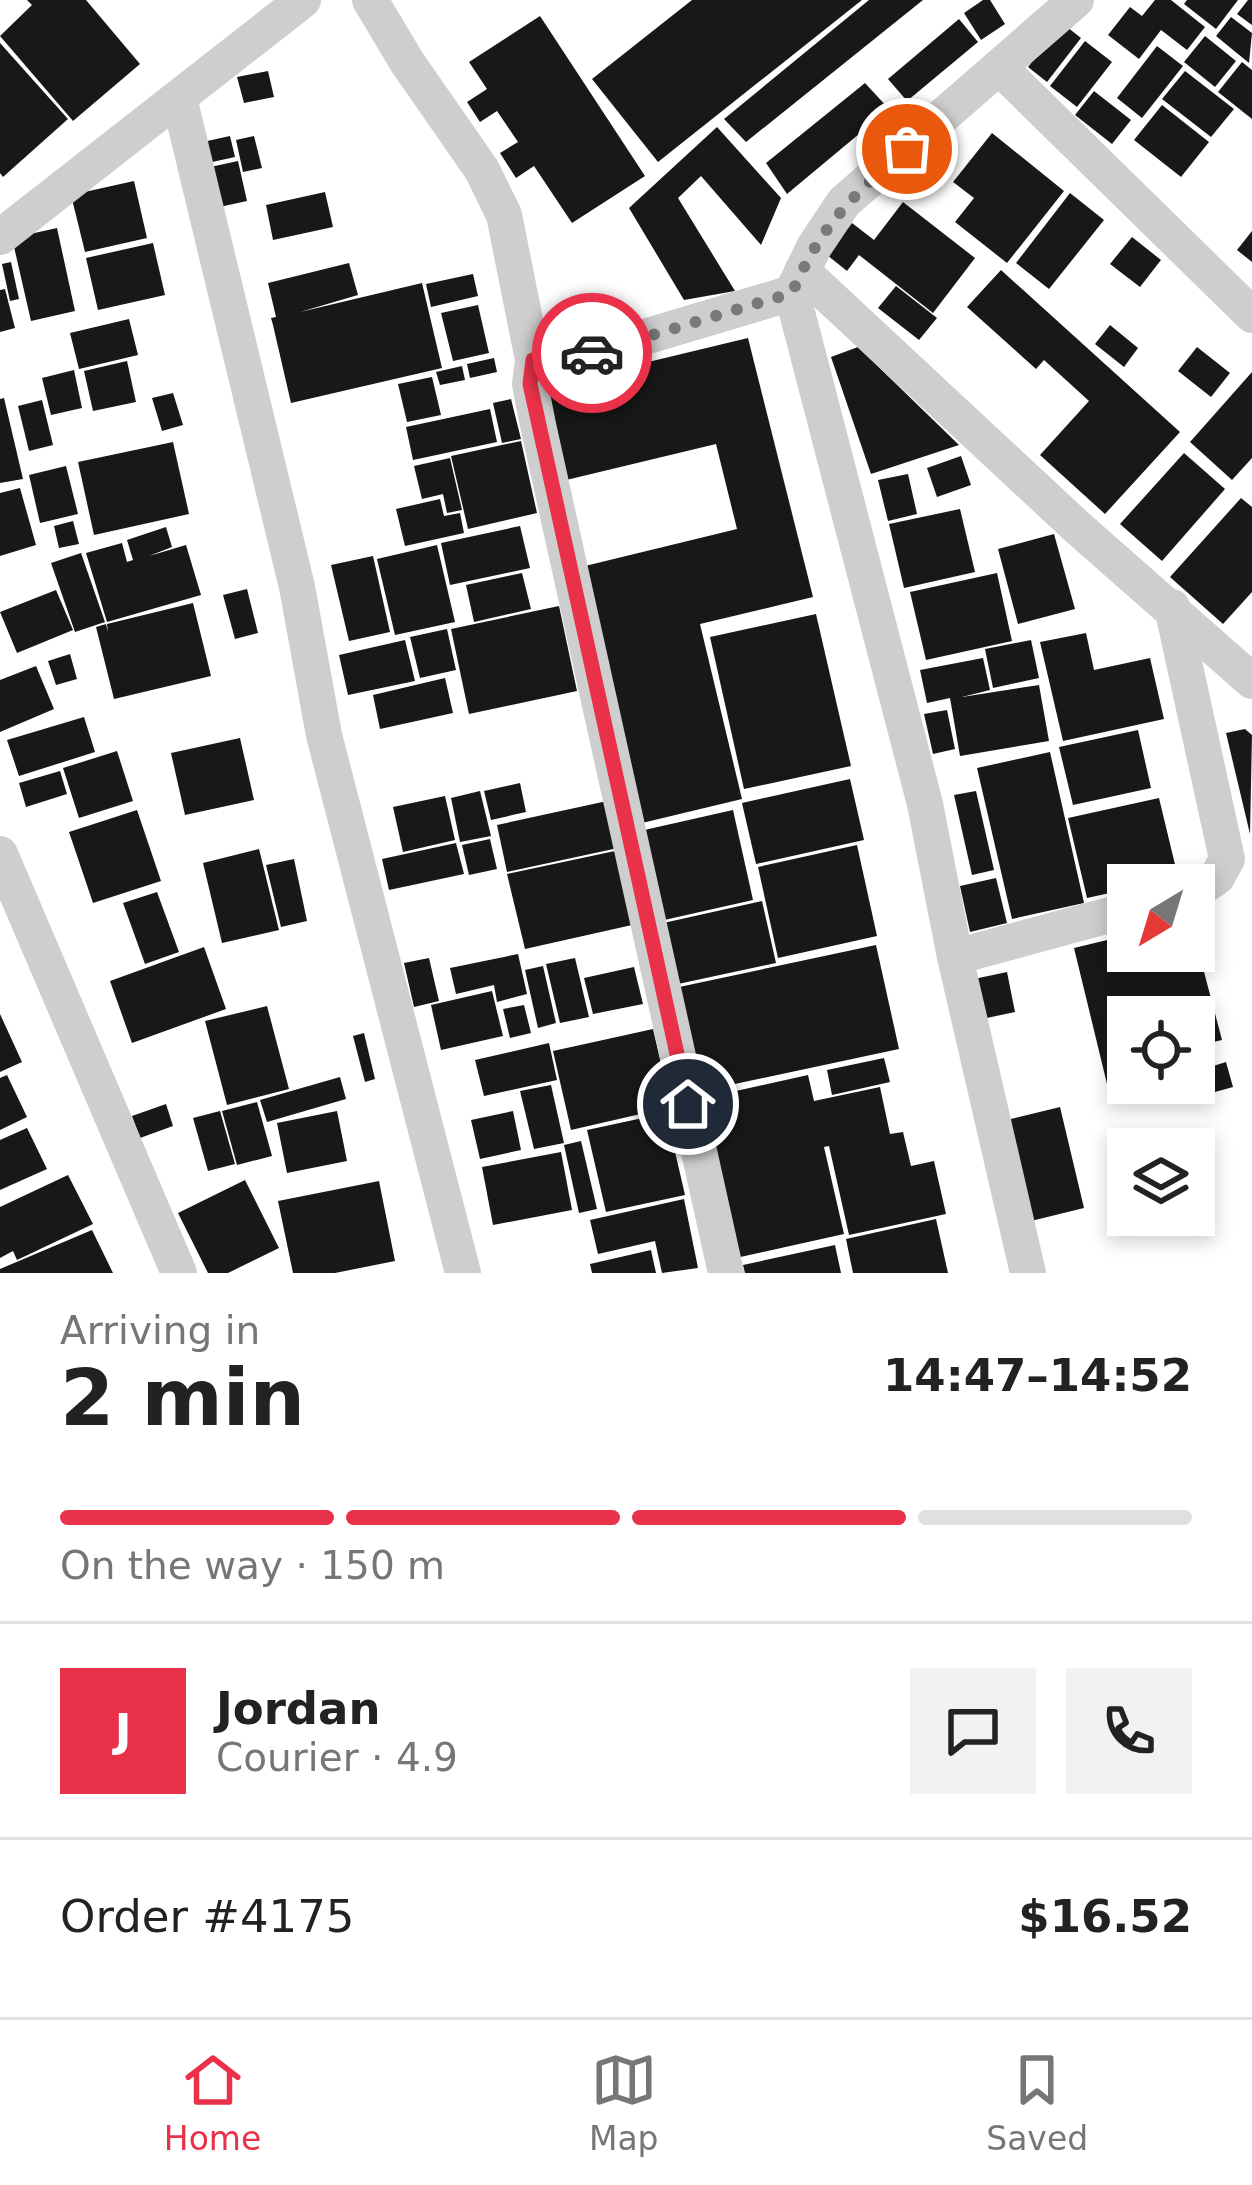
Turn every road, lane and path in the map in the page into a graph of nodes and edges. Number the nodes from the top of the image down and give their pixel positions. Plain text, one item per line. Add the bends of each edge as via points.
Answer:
1 (304, 0) edge
2 (370, 0) edge
3 (1076, 0) edge
4 (1001, 69) junction
5 (179, 98) junction
6 (0, 237) edge
7 (797, 282) junction
8 (1252, 315) edge
9 (533, 360) junction
10 (1172, 607) junction
11 (1252, 681) edge
12 (0, 854) edge
13 (1215, 878) edge
14 (1107, 916) edge
15 (955, 956) junction
16 (179, 1273) edge
17 (464, 1273) edge
18 (726, 1273) edge
19 (1028, 1273) edge

1 - 5 street
2 - 9 street via 504,215
3 - 4 street
4 - 7 street via 844,202
4 - 8 street
5 - 6 street
5 - 17 street via 297,587 324,735
7 - 9 street via 584,355
7 - 10 street
7 - 15 street
9 - 18 street via 538,425
10 - 11 street
10 - 13 street via 1226,859
12 - 16 street
14 - 15 street
15 - 19 street

